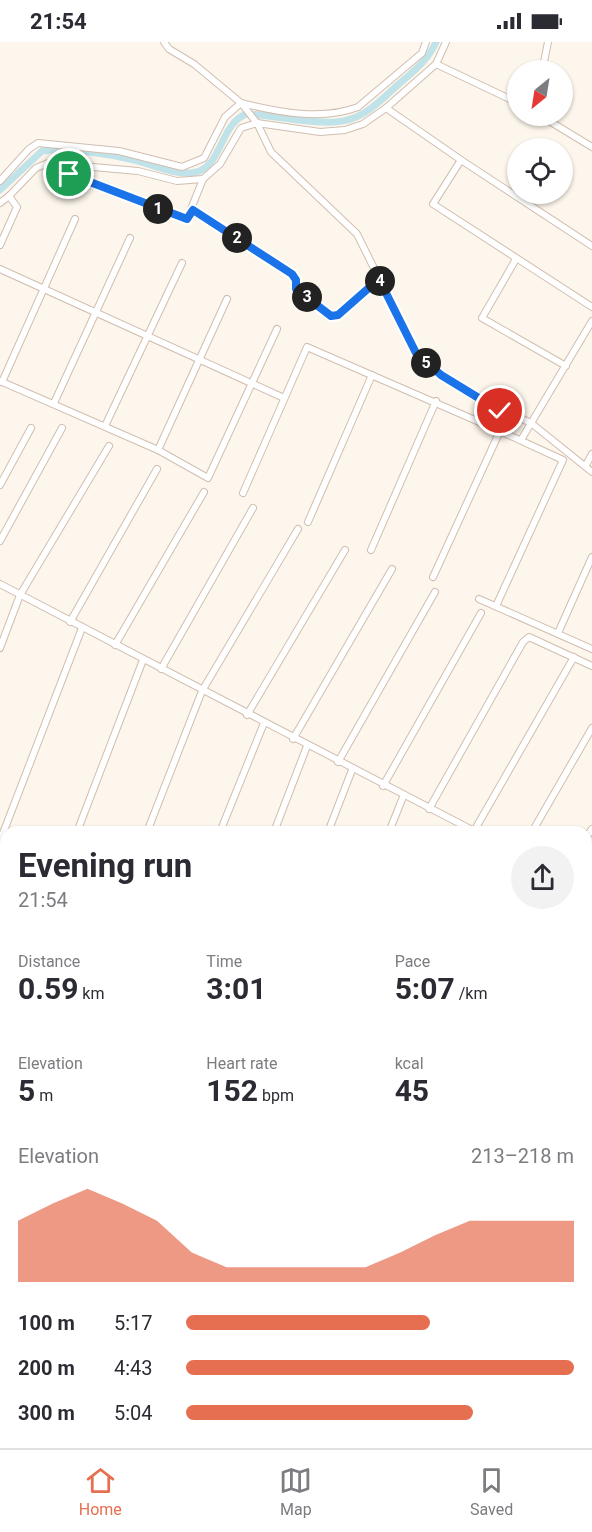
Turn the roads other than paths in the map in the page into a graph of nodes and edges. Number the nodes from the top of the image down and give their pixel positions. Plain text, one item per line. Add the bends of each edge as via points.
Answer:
1 (164, 42) edge
2 (426, 42) edge
3 (446, 42) edge
4 (548, 42) edge
5 (544, 60) edge
6 (436, 63) junction
7 (507, 98) edge
8 (243, 106) junction
9 (386, 108) junction
10 (257, 123) junction
11 (557, 126) edge
12 (592, 147) edge
13 (461, 160) junction
14 (61, 164) junction
15 (203, 179) junction
16 (0, 181) edge
17 (9, 196) junction
18 (0, 203) edge
19 (193, 210) junction
20 (75, 219) dead end
21 (130, 238) dead end
22 (0, 245) edge
23 (592, 246) edge
24 (516, 259) junction
25 (182, 263) dead end
26 (0, 269) edge
27 (379, 279) junction
28 (44, 288) junction
29 (226, 299) dead end
30 (592, 307) edge
31 (97, 312) junction
32 (592, 321) edge
33 (277, 329) dead end
34 (147, 336) junction
35 (200, 360) junction
36 (566, 366) junction
37 (372, 375) junction
38 (1, 381) edge
39 (251, 383) junction
40 (284, 398) junction
41 (436, 401) junction
42 (54, 403) junction
43 (531, 423) junction
44 (105, 426) junction
45 (31, 428) dead end
46 (62, 428) dead end
47 (500, 431) junction
48 (521, 440) junction
49 (109, 446) dead end
50 (158, 450) junction
51 (592, 454) edge
52 (586, 465) junction
53 (157, 469) dead end
54 (592, 472) edge
55 (0, 485) edge
56 (204, 492) dead end
57 (243, 493) dead end
58 (253, 508) dead end
59 (308, 522) dead end
60 (298, 529) dead end
61 (0, 541) edge
62 (345, 549) dead end
63 (371, 550) dead end
64 (592, 557) edge
65 (392, 569) dead end
66 (433, 577) dead end
67 (0, 584) edge
68 (435, 592) dead end
69 (20, 595) junction
70 (479, 599) dead end
71 (496, 606) junction
72 (481, 613) dead end
73 (70, 622) junction
74 (82, 628) junction
75 (558, 633) junction
76 (115, 645) junction
77 (0, 648) edge
78 (592, 649) edge
79 (574, 657) junction
80 (143, 660) junction
81 (592, 666) edge
82 (161, 669) junction
83 (202, 691) junction
84 (247, 715) junction
85 (264, 723) junction
86 (592, 728) edge
87 (293, 739) junction
88 (307, 746) junction
89 (338, 762) junction
90 (352, 770) junction
91 (383, 786) junction
92 (403, 796) junction
93 (429, 809) junction
94 (459, 824) joint
95 (6, 826) edge
96 (78, 826) edge
97 (149, 826) edge
98 (222, 826) edge
99 (276, 826) edge
100 (330, 826) edge
101 (391, 826) edge
102 (463, 826) edge
103 (478, 826) edge
104 (535, 826) edge

1 - 8 street
2 - 8 street via 422,53 349,111 327,115
3 - 6 street
4 - 5 street
6 - 7 street
6 - 9 street
8 - 10 street
8 - 16 street via 225,117 204,158 194,164 182,167 119,151 39,143
9 - 10 street via 363,124 345,130 320,132
9 - 13 street
10 - 15 street via 241,128 220,164
10 - 27 street via 271,152 357,234
11 - 12 street
13 - 23 street
13 - 24 street via 433,204
14 - 15 street via 138,171 177,181
14 - 17 street via 48,163 36,168
14 - 19 street via 75,177 187,219
15 - 19 street
17 - 18 street
17 - 22 street via 17,207
19 - 27 street via 292,274 296,289 331,316 338,315
20 - 28 street
21 - 31 street
24 - 30 street
24 - 36 street via 482,318
25 - 34 street
26 - 28 street
27 - 43 street via 416,353 472,396
28 - 31 street
28 - 38 street
29 - 35 street
31 - 34 street
31 - 42 street
32 - 36 street
33 - 39 street
34 - 35 street
34 - 44 street
35 - 39 street
35 - 50 street
36 - 43 street
37 - 40 street via 307,347
37 - 41 street
37 - 59 street
38 - 42 street
39 - 40 street
39 - 50 street via 208,478
40 - 57 street
41 - 47 street
41 - 63 street
42 - 44 street
43 - 48 street
43 - 52 street
44 - 50 street
45 - 55 street
46 - 61 street
47 - 48 street
47 - 66 street
48 - 71 street via 563,460
49 - 69 street
51 - 52 street
52 - 54 street
53 - 73 street
56 - 76 street
58 - 82 street
60 - 83 street
62 - 84 street
64 - 75 street
65 - 87 street
67 - 69 street
68 - 89 street
69 - 73 street
69 - 77 street
70 - 71 street
71 - 75 street
72 - 91 street
73 - 74 street
74 - 76 street
74 - 95 street
75 - 78 street
76 - 80 street
79 - 81 street
79 - 93 street via 533,637 523,642
79 - 103 street
80 - 82 street
80 - 96 street
82 - 83 street
83 - 84 street
83 - 97 street
84 - 85 street
85 - 87 street
85 - 98 street
86 - 104 street
87 - 88 street
88 - 89 street
88 - 99 street
89 - 90 street
90 - 91 street
90 - 100 street
91 - 92 street
92 - 93 street
92 - 101 street
93 - 94 street
94 - 102 street

